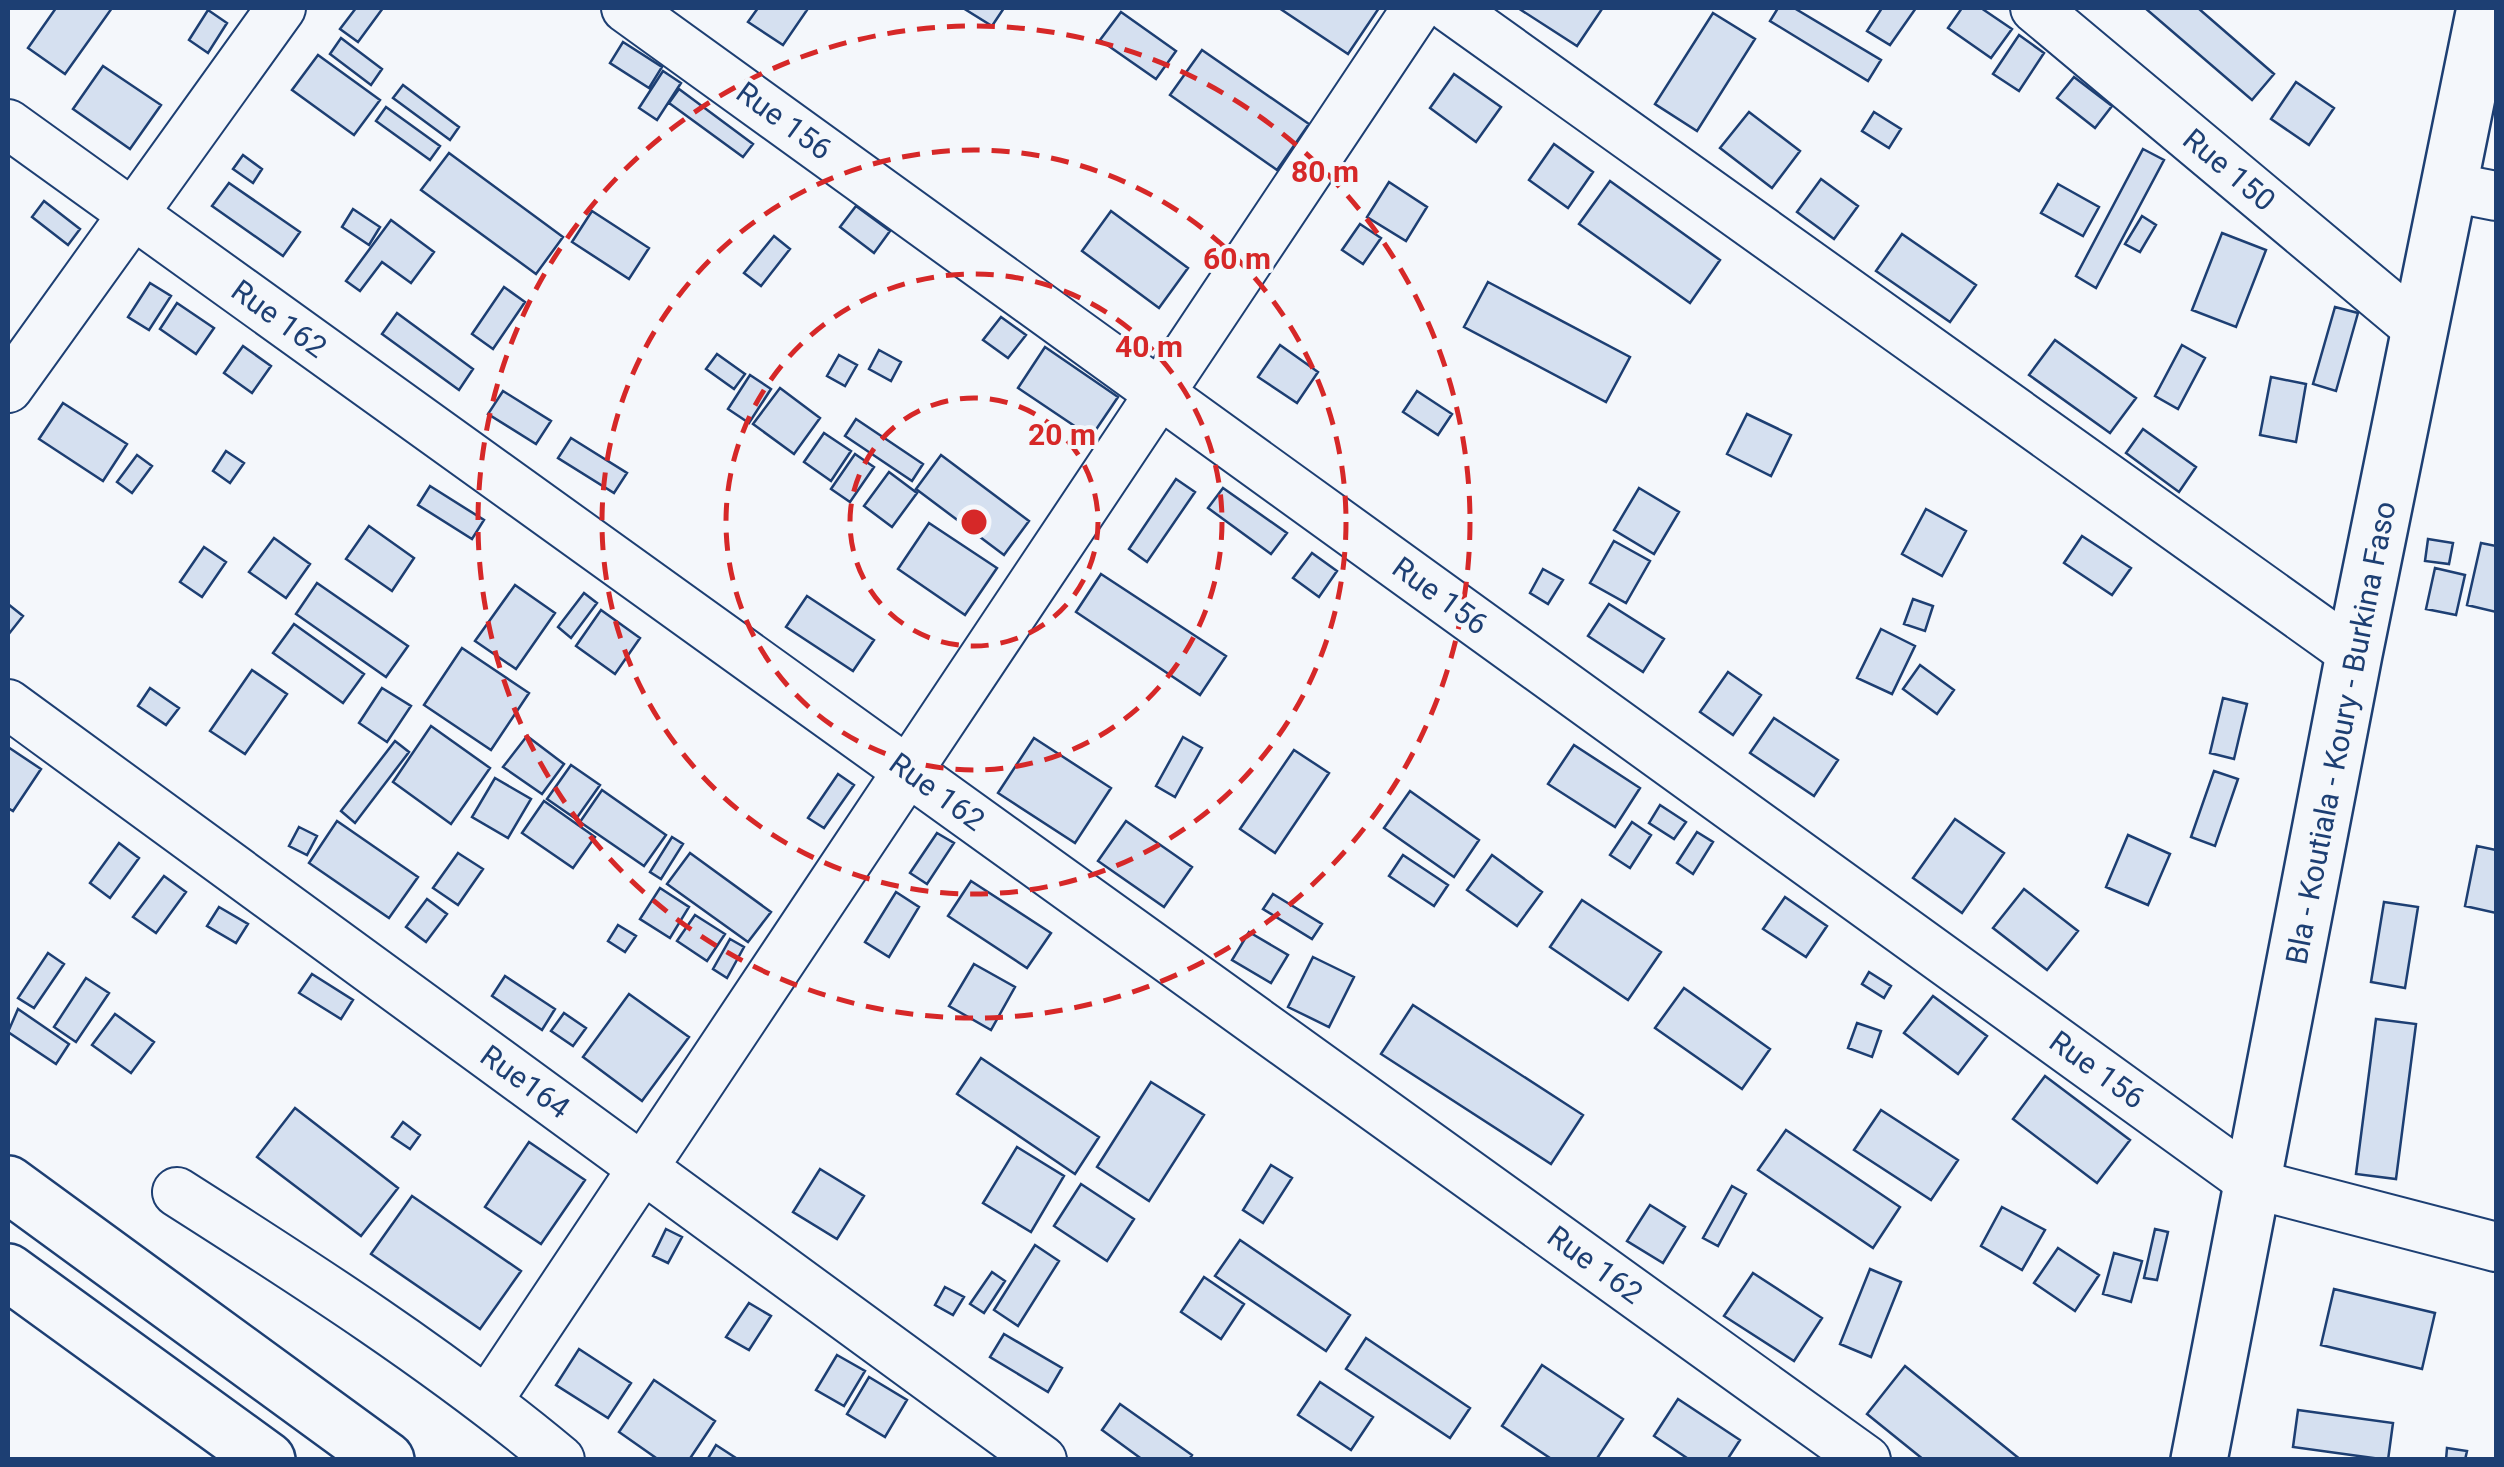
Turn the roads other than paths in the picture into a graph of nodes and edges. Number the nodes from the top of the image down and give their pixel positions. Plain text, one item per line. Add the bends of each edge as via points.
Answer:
1 (281, 8) edge
2 (626, 8) edge
3 (1417, 8) edge
4 (1450, 8) edge
5 (2035, 8) edge
6 (2485, 8) edge
7 (8, 124) edge
8 (2473, 192) edge
9 (132, 214) junction
10 (2422, 332) junction
11 (8, 388) edge
12 (1160, 393) junction
13 (2354, 654) junction
14 (8, 704) edge
15 (907, 771) junction
16 (642, 1167) junction
17 (8, 1184) edge
18 (2254, 1184) junction
19 (177, 1192) dead end
20 (2496, 1247) edge
21 (8, 1272) edge
22 (488, 1400) junction
23 (267, 1460) edge
24 (386, 1460) edge
25 (560, 1460) edge
26 (1042, 1460) edge
27 (1866, 1460) edge
28 (2199, 1460) edge

1 - 9 street
2 - 12 street, Rue 156
3 - 12 street
4 - 13 street
5 - 10 street, Rue 150
6 - 8 main road, Bla - Koutiala - Koury - Burkina Faso
7 - 9 street, Rue 162
8 - 10 main road, Bla - Koutiala - Koury - Burkina Faso
9 - 11 street
9 - 15 street, Rue 162
10 - 13 main road, Bla - Koutiala - Koury - Burkina Faso
12 - 15 street
12 - 18 street, Rue 156
13 - 18 main road, Bla - Koutiala - Koury - Burkina Faso
14 - 16 street, Rue164
15 - 16 street
15 - 27 street, Rue 162
16 - 22 street
16 - 26 street, Rue164
17 - 24 main road
18 - 20 street
18 - 28 main road, Bla - Koutiala - Koury - Burkina Faso
19 - 22 street
21 - 23 main road
22 - 25 street

